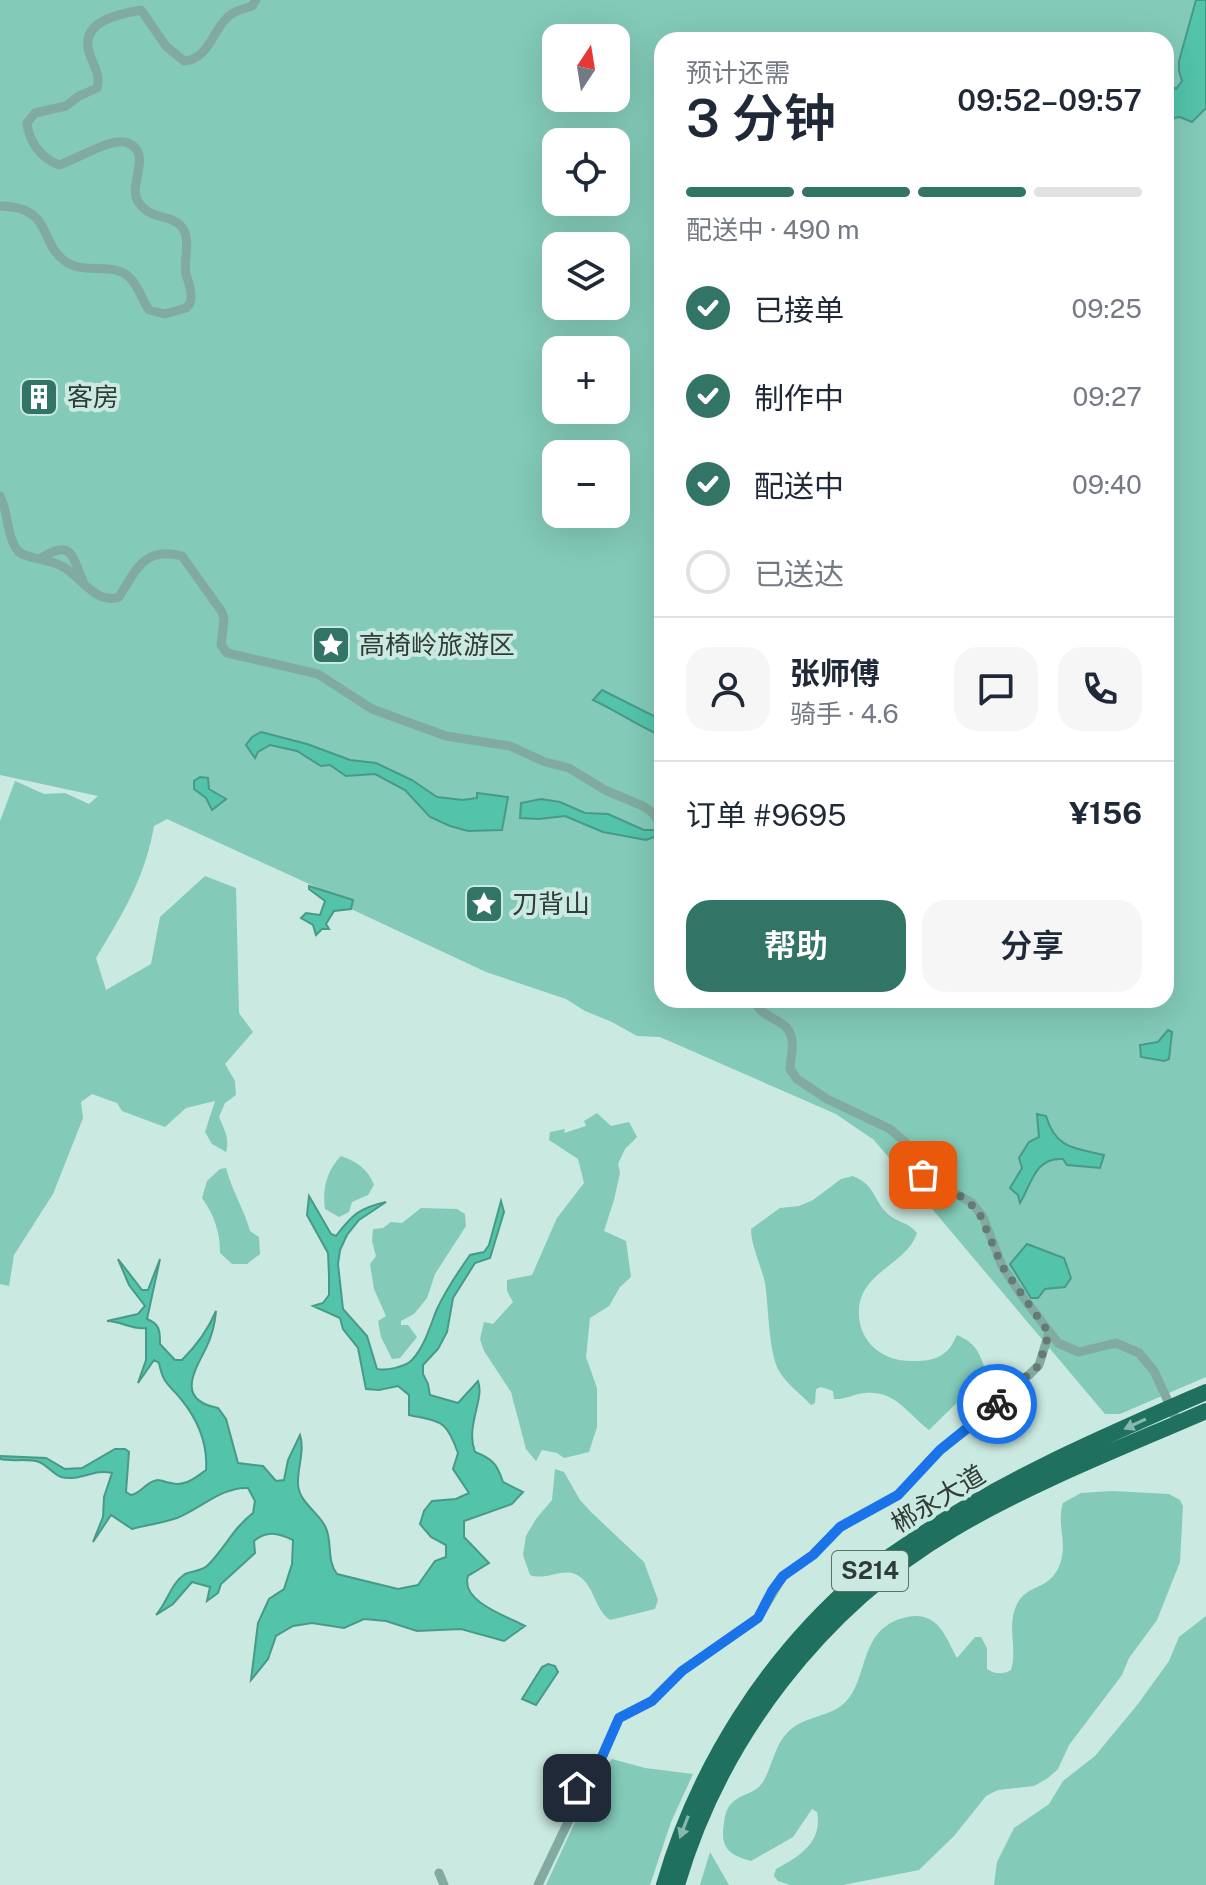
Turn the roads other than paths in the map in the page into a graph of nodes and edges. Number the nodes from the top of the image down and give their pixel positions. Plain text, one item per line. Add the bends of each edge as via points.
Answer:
1 (256, 0) edge
2 (0, 206) edge
3 (0, 496) edge
4 (41, 558) junction
5 (85, 585) junction
6 (654, 814) edge
7 (759, 1008) edge
8 (1049, 1333) junction
9 (1206, 1392) edge
10 (1206, 1411) edge
11 (1174, 1415) junction
12 (439, 1873) dead end
13 (444, 1885) edge
14 (538, 1885) edge
15 (664, 1885) edge
16 (677, 1885) edge

1 - 2 street via 232,13 200,56 184,61 166,46 141,10 107,18 89,36 97,88 66,106 35,113 27,123 42,155 59,165 116,141 138,151 138,202 146,212 183,228 192,292 186,308 165,314 149,310 129,276 71,265 61,259 35,217
3 - 4 street via 19,551
4 - 5 street via 64,567
4 - 5 street via 58,549 68,551
5 - 6 street via 113,599 147,558 182,556 222,612 221,645 227,653 318,674 372,709 446,736 510,746 569,768
7 - 8 street via 788,1030 790,1069 797,1079 890,1129 905,1142 918,1170 972,1203 1002,1266
8 - 11 street via 1073,1351 1111,1342 1129,1347 1148,1361
8 - 14 street via 1039,1365 1009,1386 995,1409 940,1450 898,1495 840,1527 783,1576 758,1618 682,1671 652,1701 619,1718 601,1759 577,1788 570,1818
9 - 11 highway, 郴永大道 / S214
10 - 11 highway, 郴永大道 / S214
11 -> 15 highway, 郴永大道 / S214 via 1019,1479 944,1519 861,1577 793,1644 730,1733 703,1781
11 - 16 highway, 郴永大道 / S214 via 952,1529 867,1588 802,1654 740,1742 715,1788
12 - 13 street

